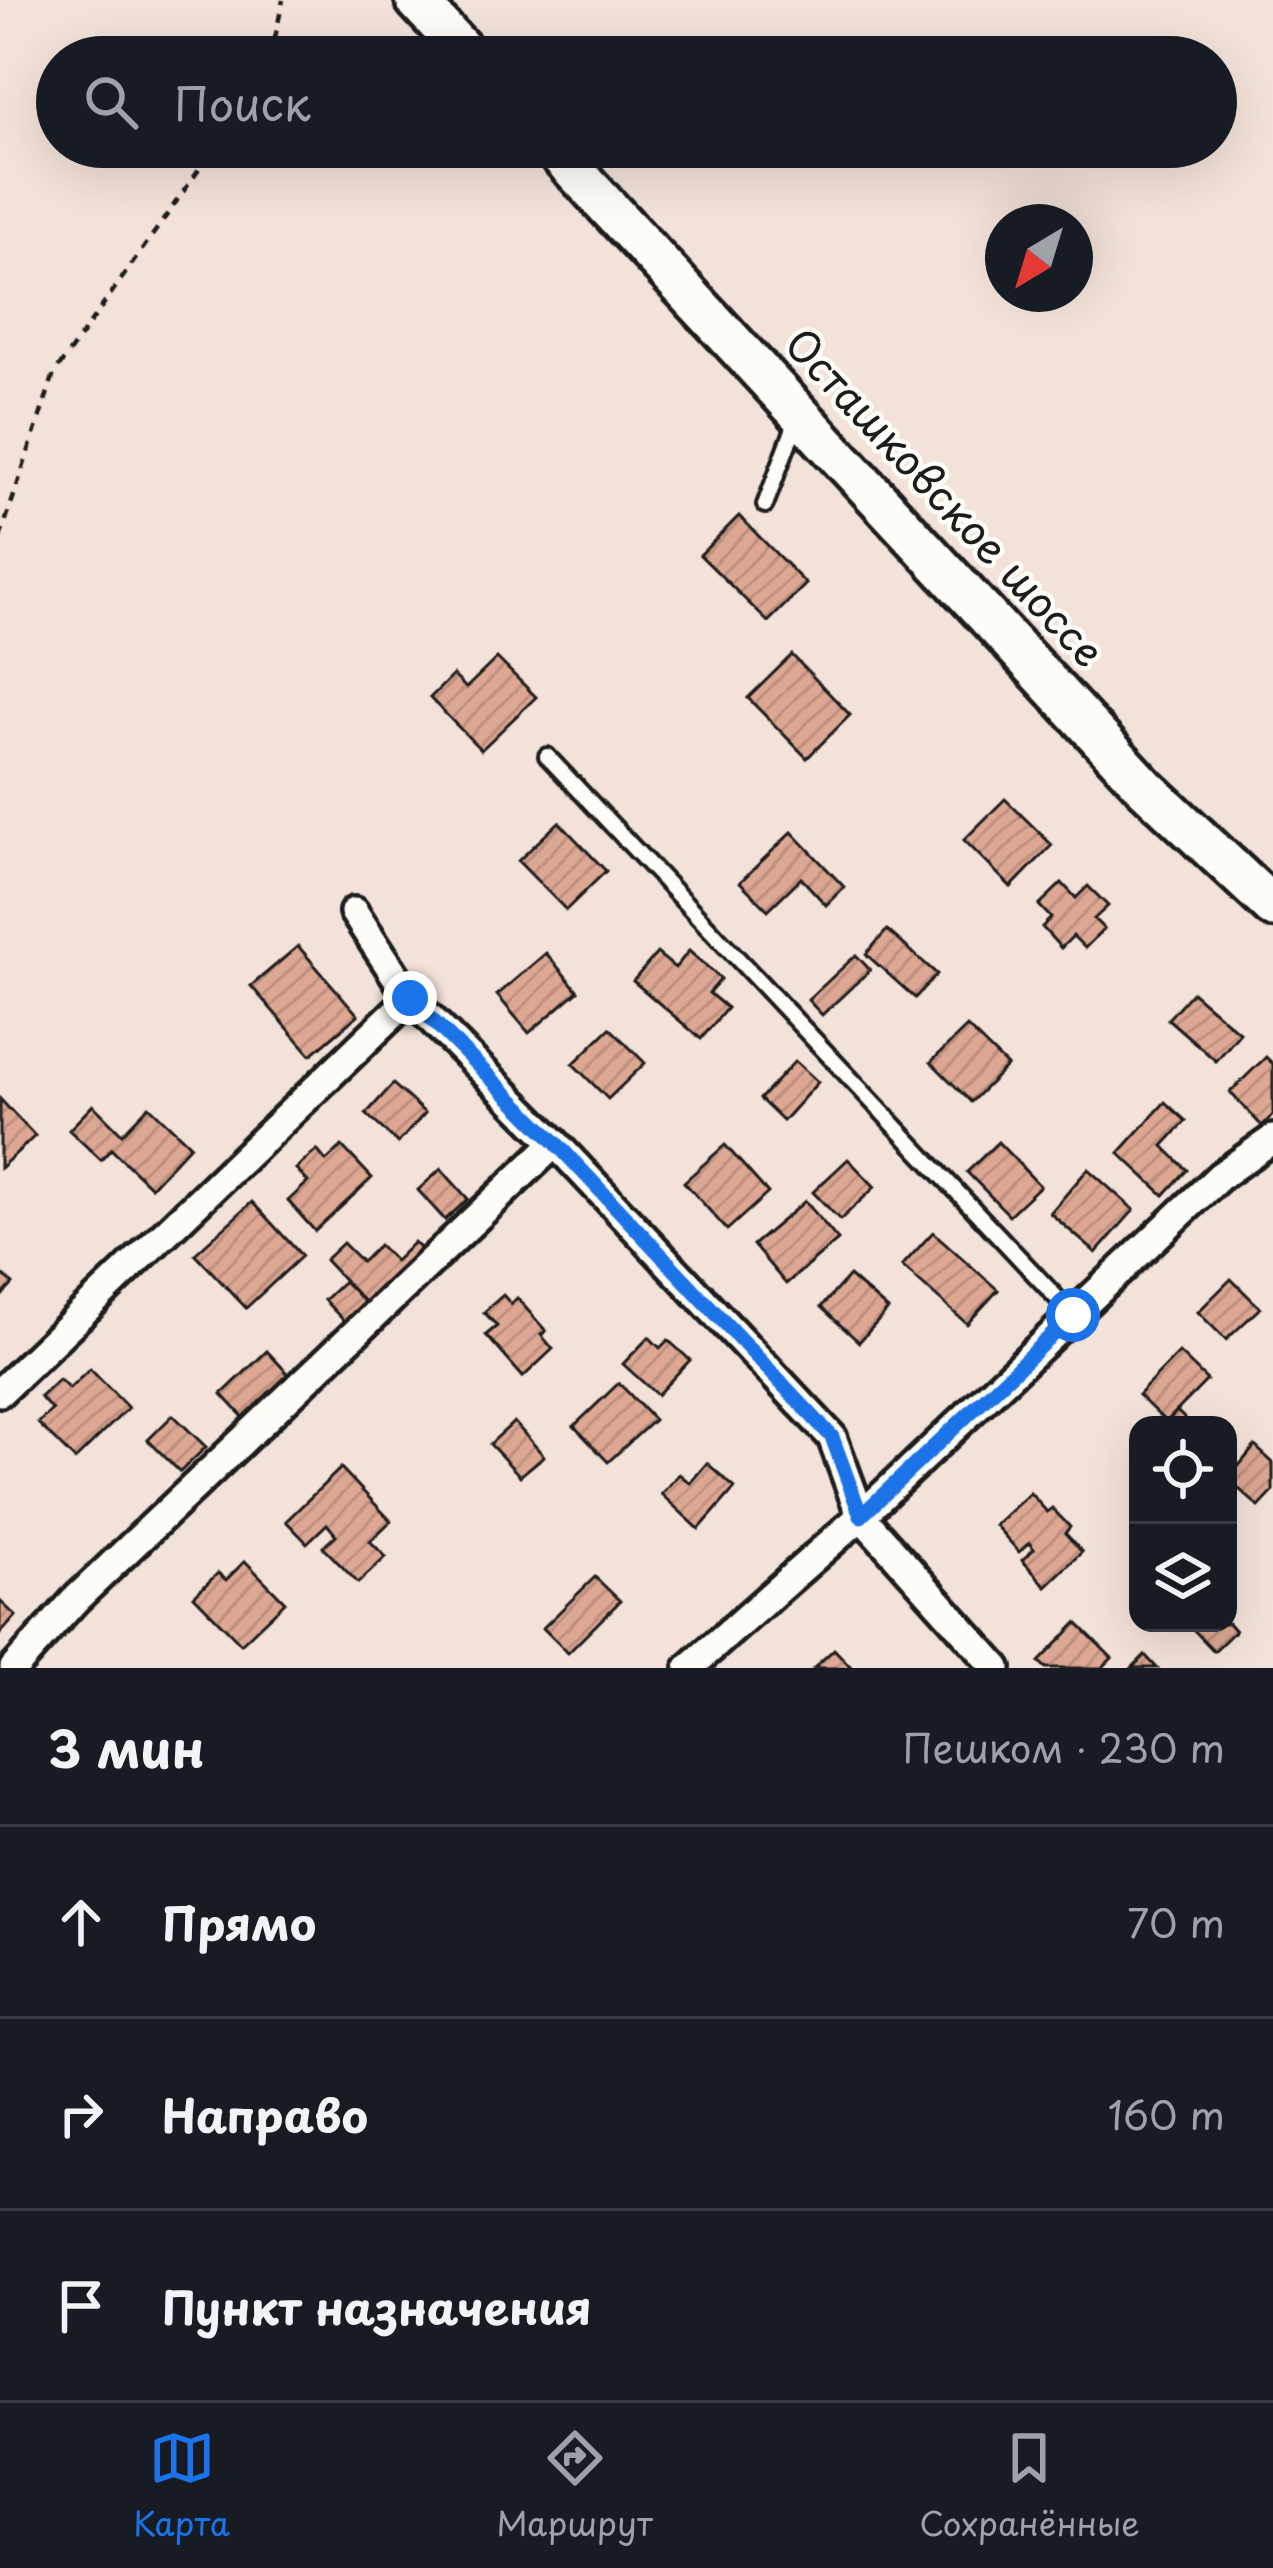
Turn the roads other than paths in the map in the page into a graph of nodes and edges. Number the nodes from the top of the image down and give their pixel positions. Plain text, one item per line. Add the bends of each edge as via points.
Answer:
1 (416, 0) edge
2 (449, 36) edge
3 (572, 168) edge
4 (800, 413) junction
5 (765, 506) dead end
6 (547, 756) dead end
7 (1273, 907) edge
8 (353, 912) dead end
9 (410, 998) junction
10 (1273, 1139) edge
11 (555, 1142) junction
12 (1073, 1315) junction
13 (0, 1392) edge
14 (861, 1516) junction
15 (14, 1668) edge
16 (688, 1668) edge
17 (997, 1668) edge

1 - 2 street
3 - 4 street, Осташковское шоссе
4 - 5 lane
4 - 7 street, Осташковское шоссе via 1146,788
6 - 12 lane
8 - 9 street
9 - 11 street
9 - 13 street
10 - 12 street via 1220,1176
11 - 14 street via 832,1437
11 - 15 street via 75,1600
12 - 14 street
14 - 16 street
14 - 17 street

